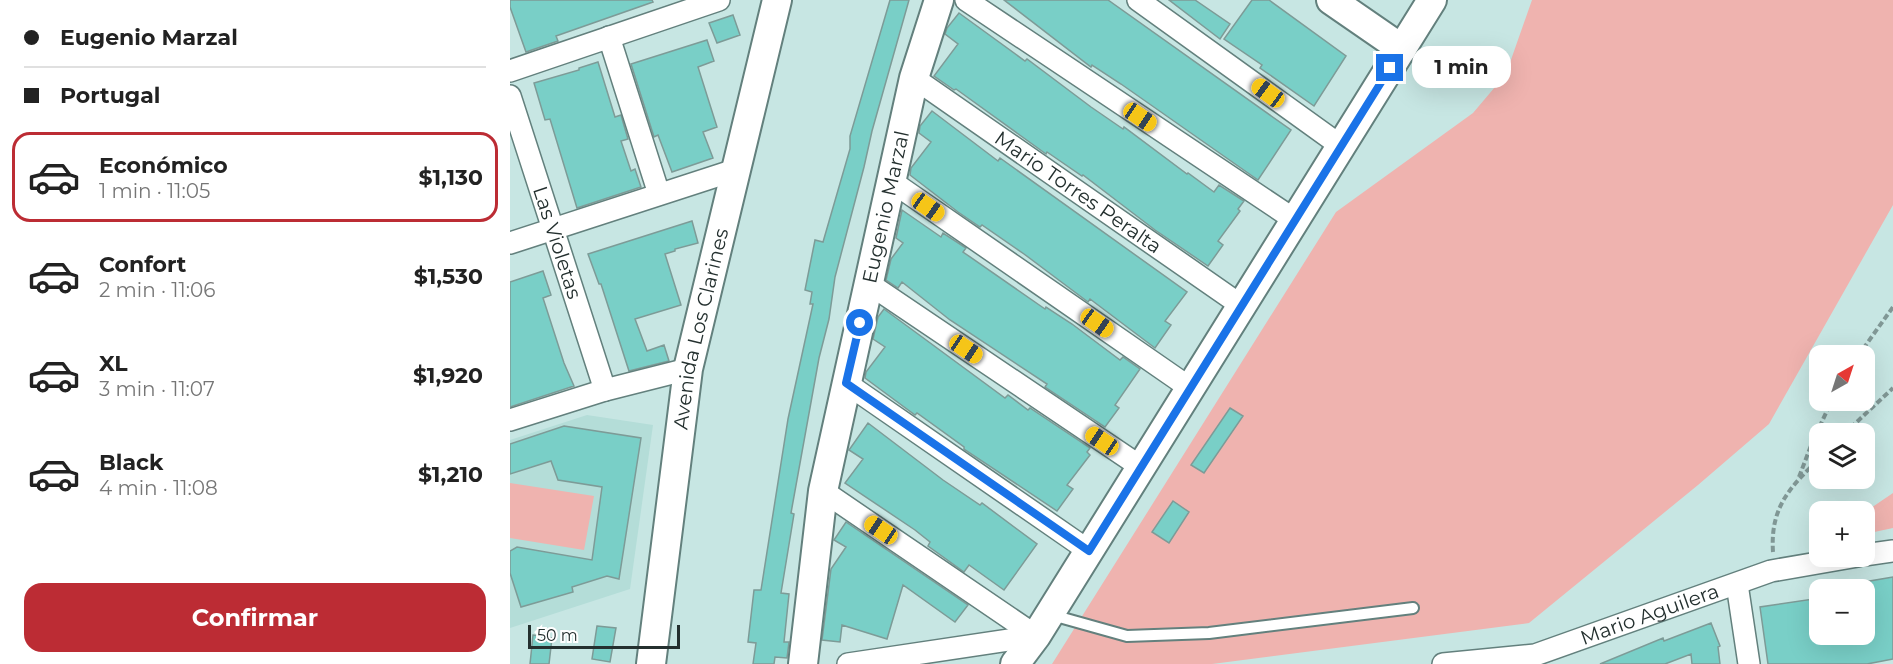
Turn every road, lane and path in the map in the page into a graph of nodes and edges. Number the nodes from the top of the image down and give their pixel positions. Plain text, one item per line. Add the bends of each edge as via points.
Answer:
1 (719, 0) edge
2 (777, 0) edge
3 (939, 0) edge
4 (966, 0) edge
5 (1138, 0) edge
6 (1331, 0) edge
7 (1432, 0) edge
8 (609, 36) junction
9 (1402, 49) junction
10 (510, 71) edge
11 (914, 78) junction
12 (510, 96) edge
13 (1341, 146) junction
14 (735, 170) junction
15 (891, 181) junction
16 (659, 194) junction
17 (1294, 220) junction
18 (553, 229) junction
19 (510, 243) edge
20 (868, 283) junction
21 (1242, 306) junction
22 (1893, 308) edge
23 (1866, 345) edge
24 (688, 369) junction
25 (846, 383) junction
26 (1190, 388) junction
27 (1893, 388) edge
28 (605, 390) junction
29 (1827, 411) edge
30 (510, 420) edge
31 (1856, 423) edge
32 (1141, 467) junction
33 (1809, 468) edge
34 (1799, 478) junction
35 (822, 491) junction
36 (1089, 551) junction
37 (1893, 551) edge
38 (1875, 553) edge
39 (1809, 565) edge
40 (1772, 571) junction
41 (1737, 584) junction
42 (1413, 608) dead end
43 (1043, 625) junction
44 (1535, 659) edge
45 (651, 664) edge
46 (803, 664) edge
47 (848, 664) edge
48 (1015, 664) edge
49 (1443, 664) edge
50 (1749, 664) edge

1 - 8 street
2 - 14 main road, Avenida Los Clarines
3 - 11 main road, Eugenio Marzal
4 - 17 street
5 - 13 street
6 - 9 main road
7 - 9 main road
8 - 10 street
8 - 16 street
9 - 13 main road
11 - 15 main road, Eugenio Marzal
11 - 21 street, Mario Torres Peralta
12 - 18 street, Las Violetas
13 - 17 main road
14 - 16 street
14 - 24 main road, Avenida Los Clarines
15 - 20 main road, Eugenio Marzal
15 - 26 street
16 - 18 street
17 - 21 main road
18 - 19 street
18 - 28 street, Las Violetas
20 - 25 main road, Eugenio Marzal
20 - 32 street
21 - 26 main road
22 - 23 path
24 - 28 street
24 - 45 main road, Avenida Los Clarines
25 - 35 main road, Eugenio Marzal
25 - 36 street
26 - 32 main road
27 - 31 path
28 - 30 street
29 - 34 path
32 - 36 main road
33 - 34 path
34 - 40 path via 1785,495 1776,516
35 - 43 street
35 - 46 main road, Eugenio Marzal
36 - 43 main road
37 - 38 street
39 - 40 street, Mario Aguilera
40 - 41 street, Mario Aguilera
41 - 44 street, Mario Aguilera
41 - 50 street
42 - 43 lane via 1209,633 1127,636
43 - 47 street
43 - 48 main road
44 - 49 street, Mario Aguilera

